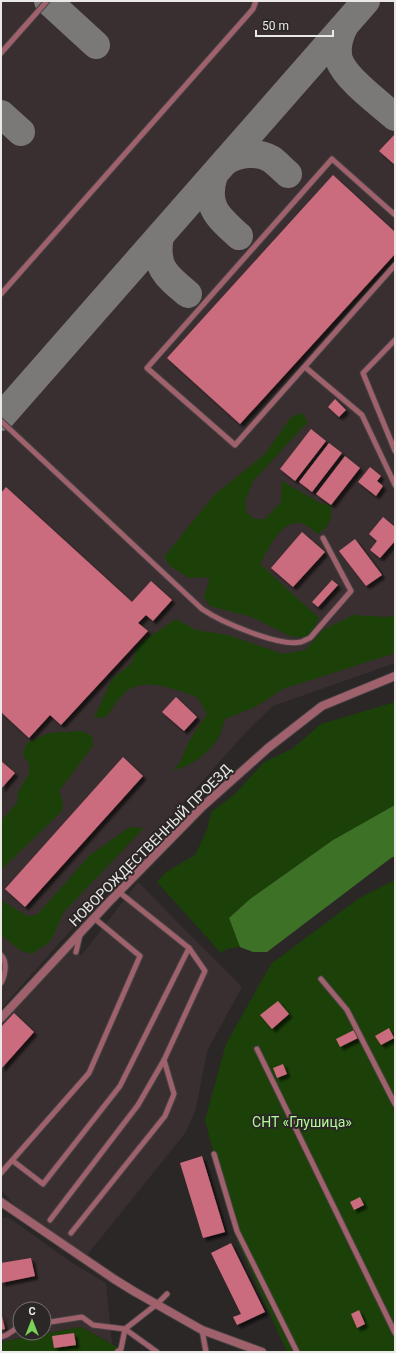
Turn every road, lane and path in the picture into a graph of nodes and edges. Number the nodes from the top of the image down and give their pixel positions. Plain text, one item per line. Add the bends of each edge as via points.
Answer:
1 (47, 1) edge
2 (256, 1) edge
3 (1, 53) edge
4 (395, 215) edge
5 (395, 265) edge
6 (1, 294) edge
7 (395, 340) edge
8 (304, 367) junction
9 (1, 421) edge
10 (395, 451) edge
11 (395, 485) edge
12 (323, 538) dead end
13 (395, 676) edge
14 (119, 892) junction
15 (94, 918) junction
16 (81, 932) junction
17 (189, 948) junction
18 (76, 952) dead end
19 (1, 955) edge
20 (321, 980) dead end
21 (1, 984) edge
22 (1, 1018) edge
23 (257, 1049) dead end
24 (164, 1060) junction
25 (395, 1104) edge
26 (214, 1154) dead end
27 (13, 1161) junction
28 (1, 1173) edge
29 (1, 1202) edge
30 (50, 1220) dead end
31 (71, 1233) dead end
32 (167, 1294) dead end
33 (157, 1304) junction
34 (52, 1322) edge
35 (125, 1329) junction
36 (202, 1330) junction
37 (12, 1333) edge
38 (395, 1333) edge
39 (1, 1337) edge
40 (117, 1352) edge
41 (157, 1352) edge
42 (206, 1352) edge
43 (262, 1352) edge
44 (297, 1352) edge

1 - 3 lane
2 - 6 lane via 253,9
4 - 8 lane via 332,159 147,368 235,445
5 - 8 lane
7 - 10 lane via 363,373
8 - 11 lane via 362,415
9 - 12 lane via 202,609 246,629 280,641 301,642 310,638 351,591
13 - 14 street, НОВОРОЖДЕСТВЕННЫЙ ПРОЕЗД via 322,706 268,748 202,807
14 - 15 street, НОВОРОЖДЕСТВЕННЫЙ ПРОЕЗД
14 - 17 lane
15 - 16 street, НОВОРОЖДЕСТВЕННЫЙ ПРОЕЗД
15 - 27 lane via 140,956 88,1073
16 - 18 lane
16 - 22 street, НОВОРОЖДЕСТВЕННЫЙ ПРОЕЗД
17 - 24 lane via 206,971
17 - 27 lane via 120,1086 43,1184
19 - 21 lane via 5,968
20 - 25 lane via 347,1010
23 - 38 lane
24 - 30 lane via 138,1105
24 - 31 lane via 174,1094 164,1116
26 - 44 lane via 238,1231
27 - 28 lane
29 - 33 street via 114,1279
32 - 33 lane
33 - 35 lane
33 - 36 street
34 - 35 lane via 82,1317 93,1325
35 - 40 lane via 121,1349
35 - 41 lane
36 - 42 lane
36 - 43 street
37 - 39 lane

